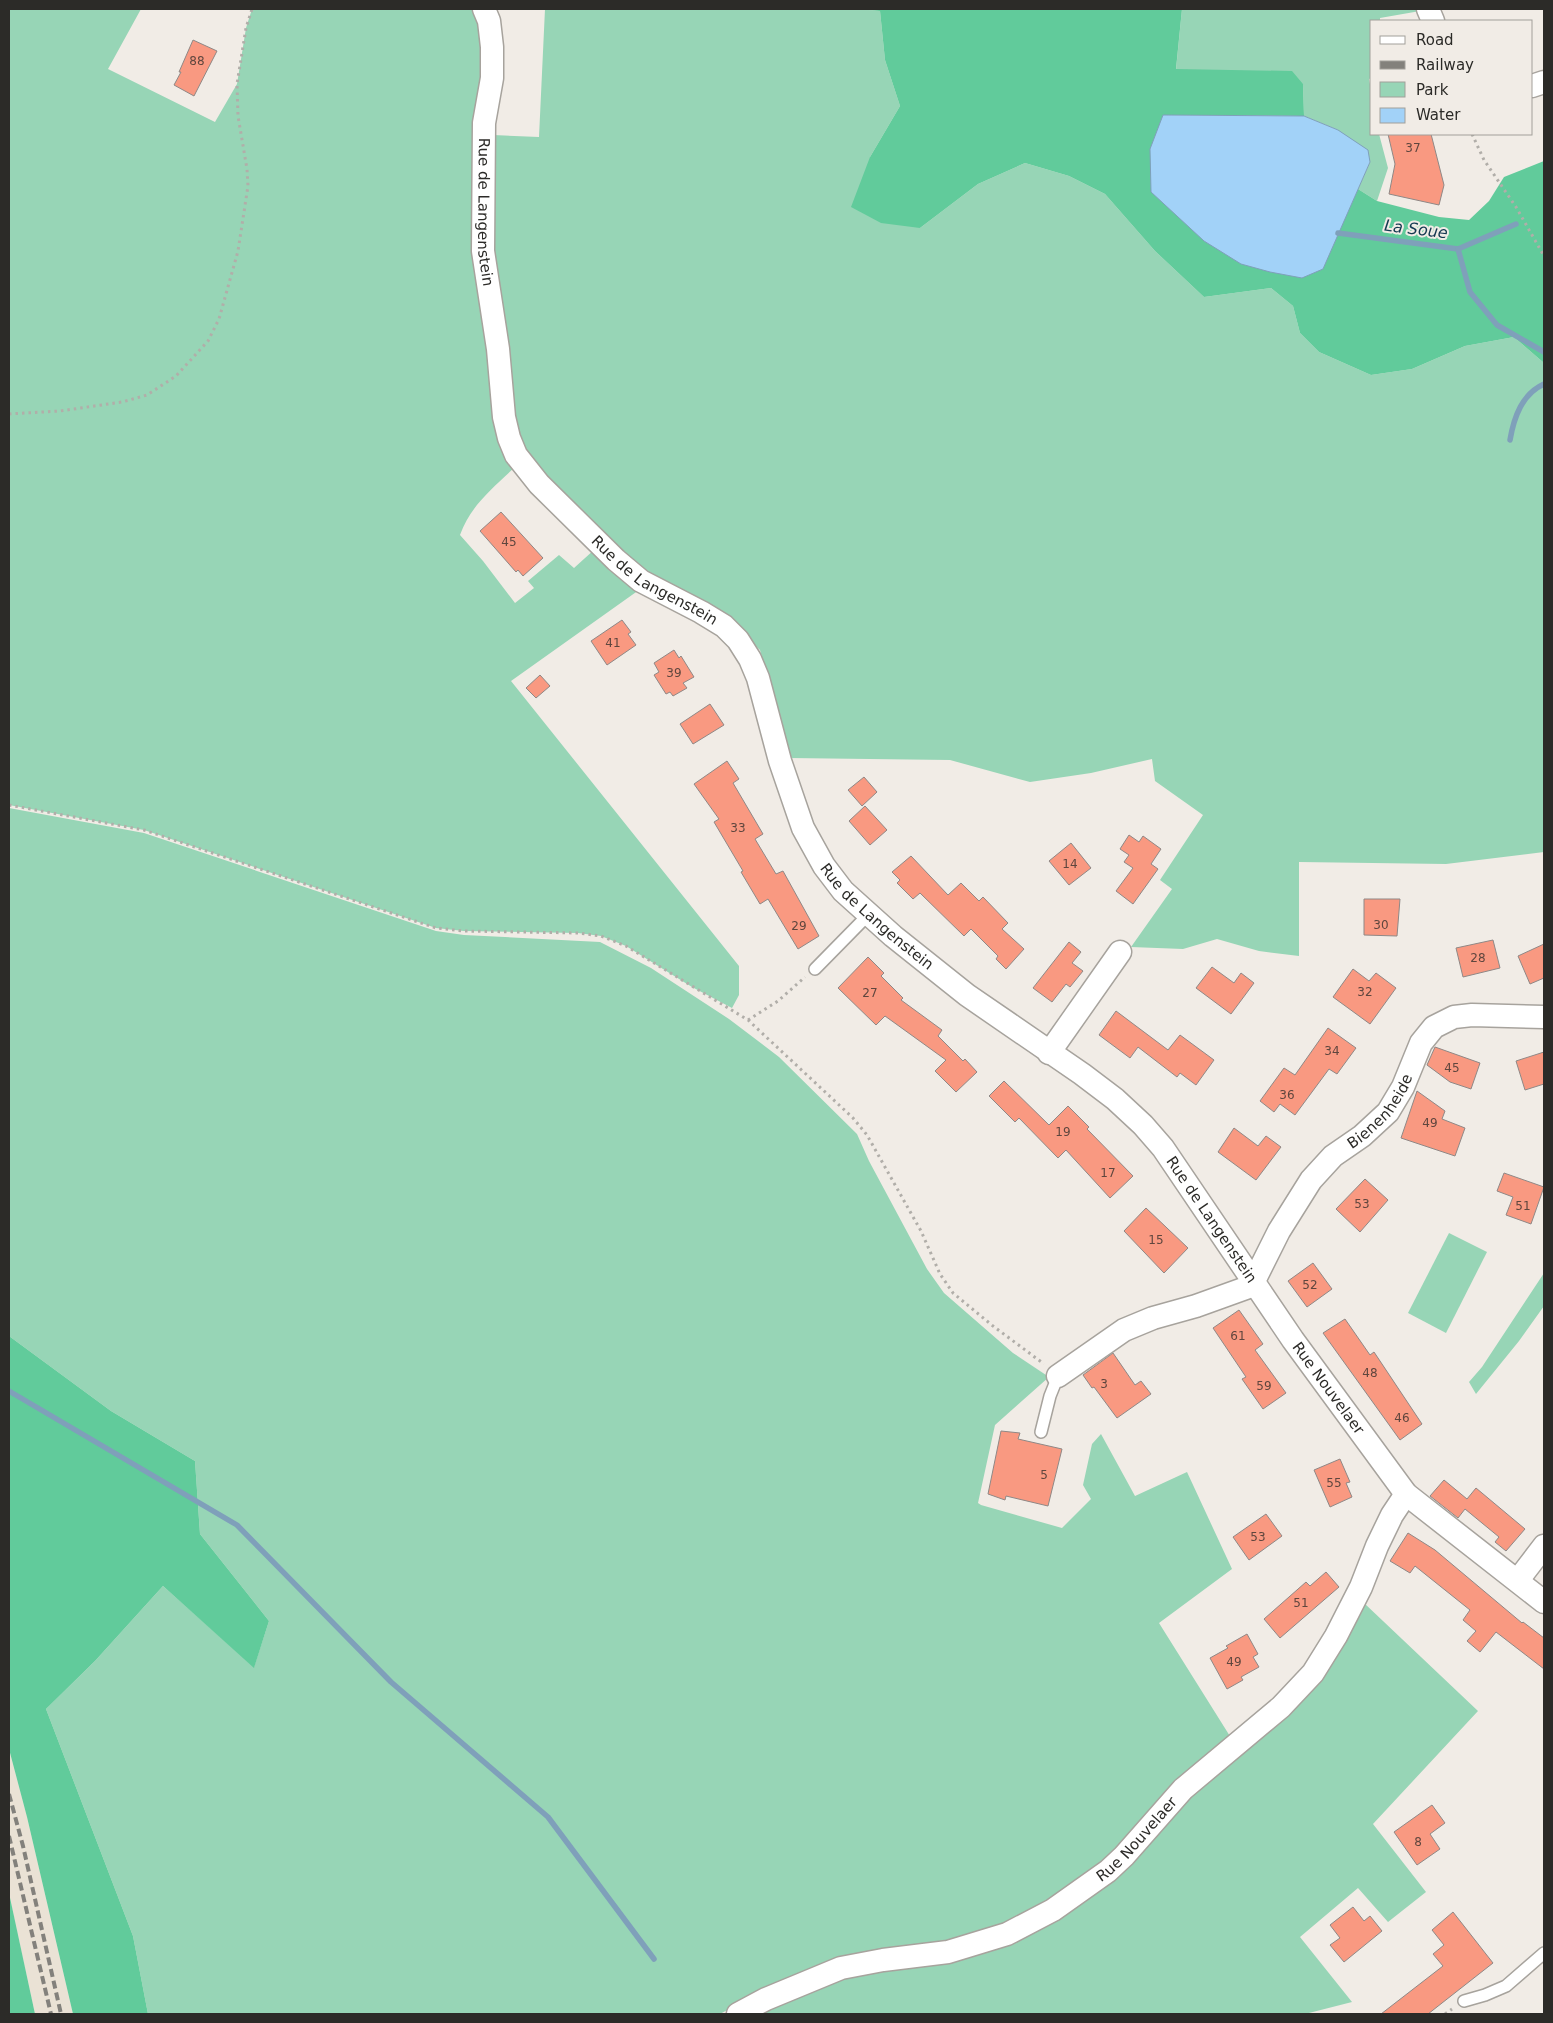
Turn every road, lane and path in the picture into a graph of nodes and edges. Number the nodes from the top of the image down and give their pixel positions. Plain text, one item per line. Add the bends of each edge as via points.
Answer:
1 (252, 9) edge
2 (484, 9) edge
3 (1472, 135) edge
4 (1544, 256) edge
5 (9, 414) edge
6 (9, 805) edge
7 (869, 914) junction
8 (1120, 952) dead end
9 (815, 968) joint
10 (1544, 1017) edge
11 (748, 1020) junction
12 (1050, 1054) junction
13 (1254, 1281) junction
14 (1058, 1376) junction
15 (1041, 1432) dead end
16 (1406, 1494) junction
17 (1544, 1546) edge
18 (1518, 1580) junction
19 (1544, 1602) edge
20 (1544, 1953) edge
21 (1464, 2002) dead end
22 (738, 2014) edge

1 - 5 path via 237,84 248,186 238,251 219,319 208,341 176,376 147,395 60,411
2 - 7 street, Rue de Langenstein via 489,21 492,78 484,123 483,251 496,328 504,417 516,455 539,484 640,580 724,626 738,640 758,678 780,761 810,841 843,891
3 - 4 path via 1484,160
6 - 11 path via 144,830 436,928 601,936 626,946
7 - 9 lane
7 - 12 street, Rue de Langenstein via 967,995
8 - 12 street
9 - 11 path via 778,1001
10 - 13 street, Bienenheide via 1472,1014 1454,1017 1434,1027 1421,1043 1403,1087 1388,1112 1333,1156 1311,1180 1278,1231
11 - 14 path via 867,1135 953,1293
12 - 13 street, Rue de Langenstein via 1115,1099 1143,1125 1163,1148
13 - 14 street, Rue de Langenstein via 1231,1295 1124,1330
13 - 16 street, Rue Nouvelaer via 1293,1340
14 - 15 lane
16 - 18 street, Rue Nouvelaer
16 - 22 street, Rue Nouvelaer via 1376,1546 1361,1587 1336,1636 1312,1673 1281,1706 1183,1789 1108,1871 1053,1910 1007,1934 948,1952 841,1968
17 - 18 street
18 - 19 street, Rue Nouvelaer
20 - 21 lane via 1506,1986

